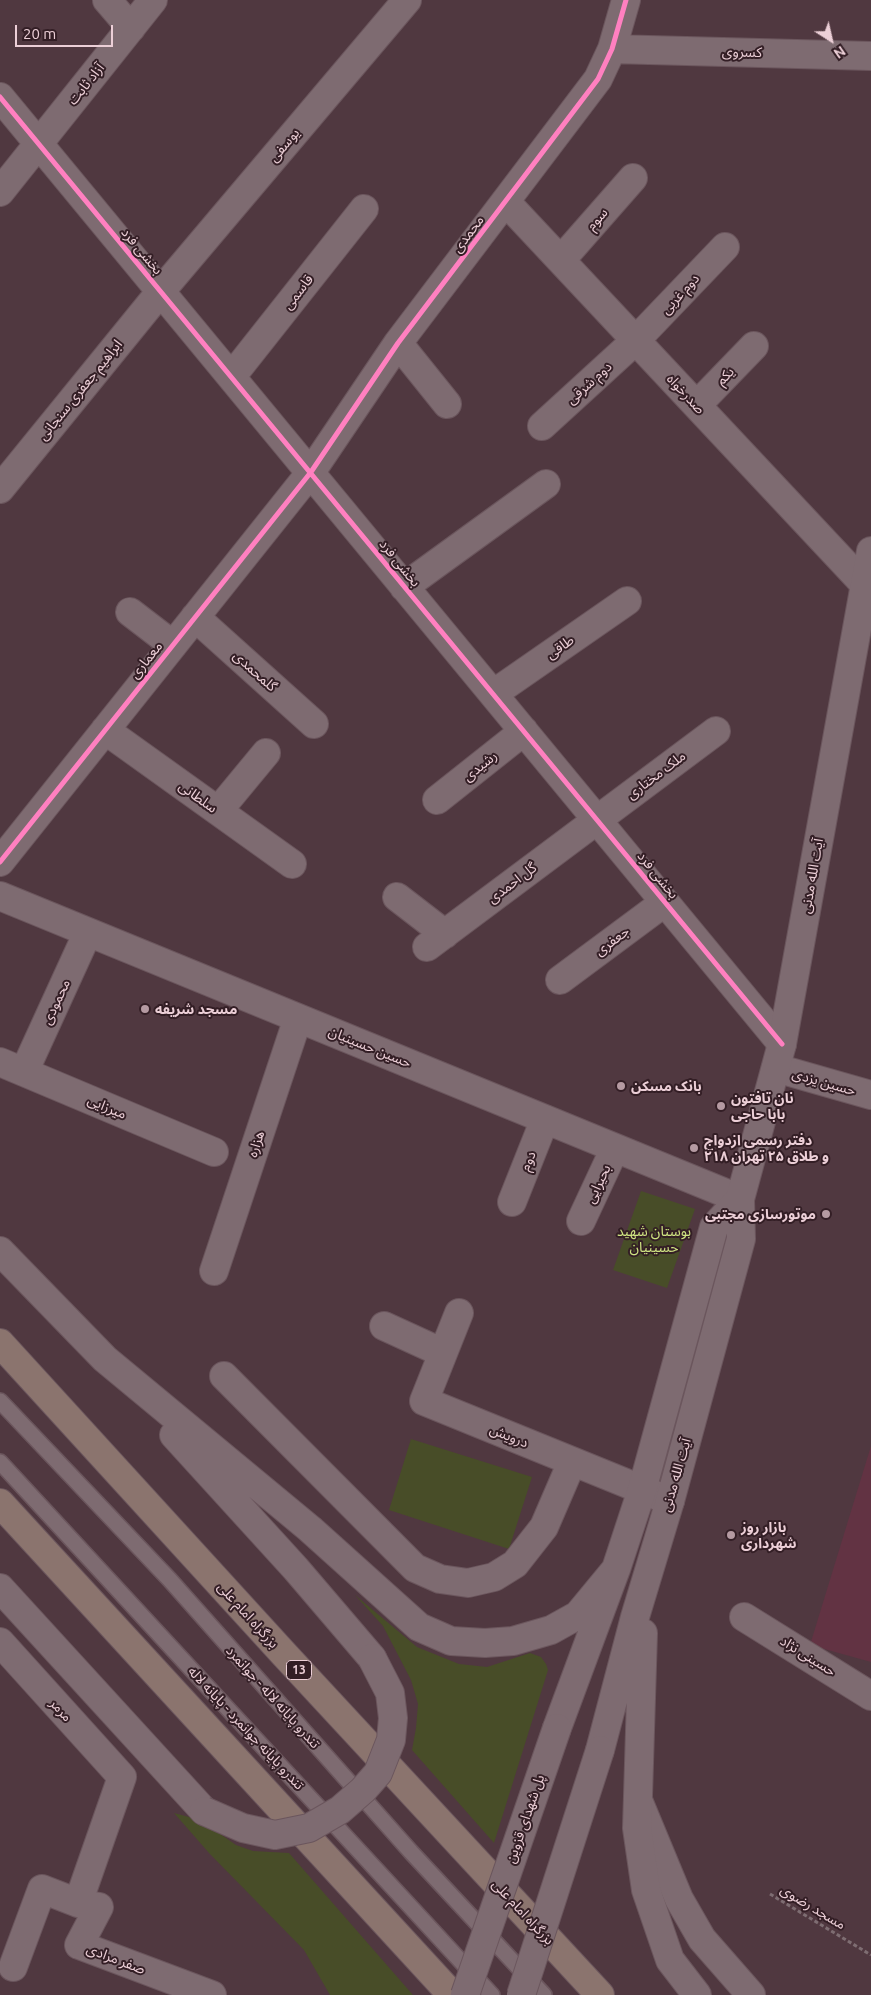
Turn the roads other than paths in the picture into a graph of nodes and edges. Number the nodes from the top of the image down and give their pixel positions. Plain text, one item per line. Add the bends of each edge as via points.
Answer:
1 (107, 0) edge
2 (153, 0) edge
3 (407, 0) edge
4 (626, 0) edge
5 (130, 28) junction
6 (612, 49) junction
7 (871, 56) edge
8 (0, 97) edge
9 (38, 144) junction
10 (633, 178) dead end
11 (0, 192) edge
12 (506, 202) junction
13 (364, 209) dead end
14 (725, 247) dead end
15 (561, 260) junction
16 (161, 291) junction
17 (636, 340) junction
18 (398, 343) junction
19 (754, 346) dead end
20 (232, 376) junction
21 (447, 404) dead end
22 (697, 405) junction
23 (542, 426) dead end
24 (311, 472) junction
25 (546, 484) dead end
26 (0, 489) edge
27 (871, 551) edge
28 (868, 585) edge
29 (404, 587) junction
30 (627, 601) dead end
31 (130, 612) dead end
32 (195, 617) junction
33 (173, 645) junction
34 (493, 694) junction
35 (314, 724) dead end
36 (104, 730) junction
37 (716, 730) dead end
38 (524, 731) junction
39 (266, 753) dead end
40 (437, 800) dead end
41 (218, 811) junction
42 (597, 820) junction
43 (0, 862) edge
44 (292, 864) dead end
45 (0, 896) edge
46 (397, 896) dead end
47 (665, 902) junction
48 (88, 932) junction
49 (560, 980) dead end
50 (298, 1018) junction
51 (779, 1056) junction
52 (12, 1067) edge
53 (871, 1095) edge
54 (545, 1119) junction
55 (615, 1148) junction
56 (214, 1152) dead end
57 (740, 1199) junction
58 (512, 1202) dead end
59 (582, 1221) dead end
60 (0, 1251) edge
61 (214, 1271) dead end
62 (459, 1313) dead end
63 (384, 1326) dead end
64 (0, 1343) edge
65 (443, 1353) junction
66 (105, 1359) junction
67 (224, 1376) dead end
68 (0, 1401) edge
69 (0, 1462) edge
70 (572, 1462) junction
71 (642, 1490) junction
72 (670, 1500) junction
73 (0, 1503) edge
74 (616, 1569) junction
75 (647, 1577) junction
76 (0, 1588) edge
77 (744, 1617) dead end
78 (0, 1642) edge
79 (871, 1696) edge
80 (557, 1728) joint
81 (638, 1800) junction
82 (78, 1903) junction
83 (13, 1967) dead end
84 (212, 1995) edge
85 (452, 1995) edge
86 (465, 1995) edge
87 (492, 1995) edge
88 (521, 1995) edge
89 (544, 1995) edge
90 (600, 1995) edge
91 (697, 1995) edge
92 (751, 1995) edge

1 - 5 street
2 - 5 street, آزاد ثابت
3 - 16 street, یوسفی
4 - 6 street, محمدی
5 - 9 street, آزاد ثابت
6 - 7 street, کسروی
6 - 12 street, محمدی via 598,78
8 - 9 street, بخشی فرد
9 - 11 street, آزاد ثابت
9 - 16 street, بخشی فرد
10 - 15 street, سوم
12 - 15 street, صدرخواه
12 - 18 street, محمدی
13 - 20 street, قاسمی
14 - 17 street, دوم غربی
15 - 17 street, صدرخواه
16 - 20 street, بخشی فرد
16 - 26 street, ابراهیم جعفری سنجانی
17 - 22 street, صدرخواه
17 - 23 street, دوم شرقی
18 - 21 street
18 - 24 street, محمدی
19 - 22 street, یکم
20 - 24 street, بخشی فرد
22 - 28 street, صدرخواه
24 - 29 street, بخشی فرد
24 - 32 street, معماری
25 - 29 street
27 - 28 street, آیت الله مدنی
28 - 51 street, آیت الله مدنی
29 - 34 street, بخشی فرد
30 - 34 street, طاقی
31 - 33 street
32 - 33 street, معماری
32 - 35 street, گلمحمدی
33 - 36 street, معماری
34 - 38 street, بخشی فرد
36 - 41 street, سلطانی
36 - 43 street, معماری
37 - 42 street, ملک مختاری
38 - 40 street, رشیدی
38 - 42 street, بخشی فرد
39 - 41 street
41 - 44 street, سلطانی
42 - 46 street, گل احمدی via 436,940
42 - 47 street, بخشی فرد
45 - 48 street, حسین حسینیان
47 - 49 street, جعفری
47 - 51 street, بخشی فرد
48 - 50 street, حسین حسینیان
48 - 52 street, محمودی
50 - 54 street, حسین حسینیان
50 - 61 street, هزاره
51 - 53 street, حسین یزدی
51 - 57 street, آیت الله مدنی
52 - 56 street, میرزایی
54 - 55 street, حسین حسینیان
54 - 58 street, دوم
55 - 57 street, حسین حسینیان
55 - 59 street, بحیرایی
57 - 71 street, آیت الله مدنی via 714,1227
57 - 72 street, آیت الله مدنی via 741,1239
60 - 66 street
62 - 65 street, درویش
63 - 65 street
64 - 90 highway, بزرگراه امام علی / 13
65 - 70 street, درویش via 424,1401
66 - 74 street via 310,1529 419,1628 451,1641 485,1643 513,1641 551,1630 578,1614
66 - 76 street, bridge via 296,1569 372,1658 390,1693 393,1718 391,1740 378,1773 340,1810 309,1828 275,1835 243,1828 204,1811
67 - 70 street via 415,1568 440,1579 468,1583 494,1577 515,1564 544,1527
68 - 89 lane, تندرو پایانه لاله - جوانمرد via 170,1580 411,1852
69 - 87 lane, تندرو پایانه جوانمرد - پایانه لاله
70 - 71 street, درویش
71 - 72 street, درویش
71 - 74 street, آیت الله مدنی
72 - 75 street, آیت الله مدنی
73 - 85 highway
74 - 75 street
74 - 80 street, آیت الله مدنی
75 - 81 street
75 - 88 street, آیت الله مدنی, bridge via 600,1750
77 - 79 street, حسینی نژاد
78 - 82 street, مرمر via 122,1777
80 - 86 street, پل شهدای قزوین, bridge
81 - 91 street via 637,1828 646,1890 670,1960
81 - 92 street via 679,1898 702,1939
82 - 83 street, صفر مرادی via 42,1889
82 - 84 street, صفر مرادی via 98,1907 79,1945

